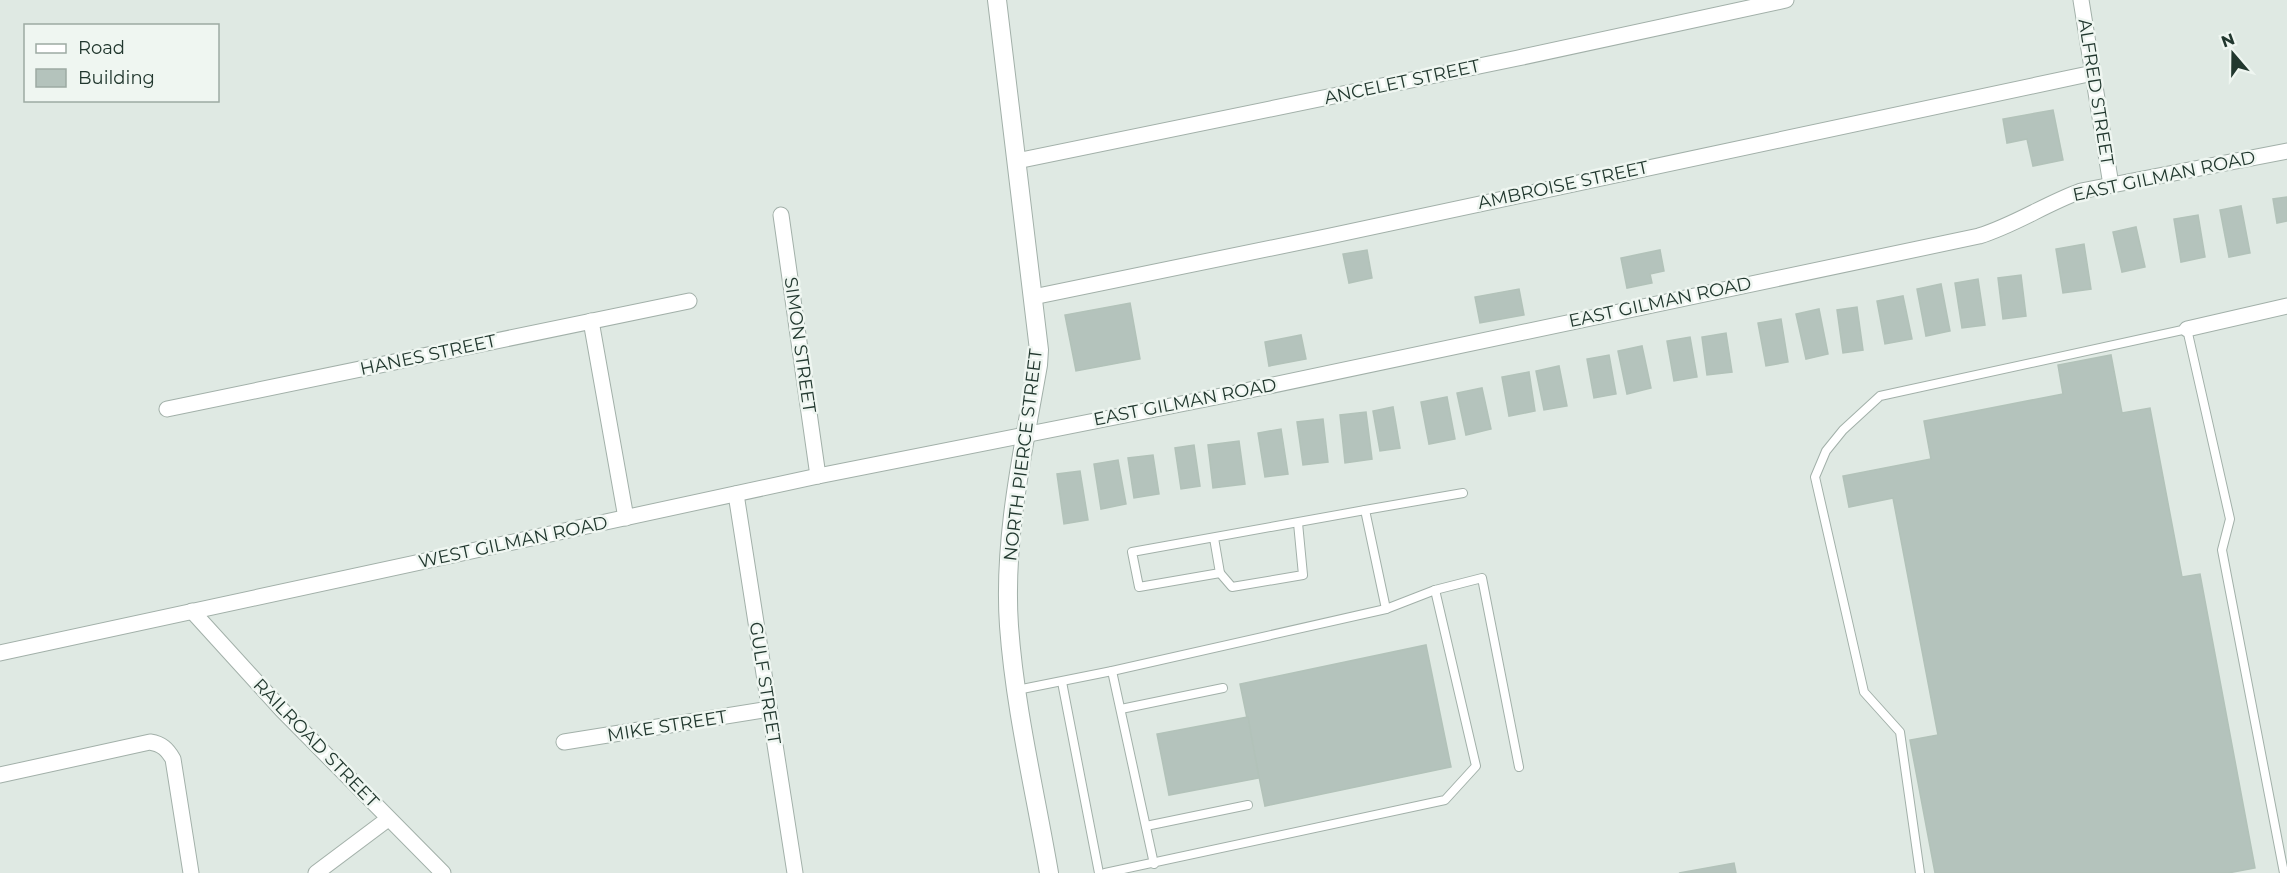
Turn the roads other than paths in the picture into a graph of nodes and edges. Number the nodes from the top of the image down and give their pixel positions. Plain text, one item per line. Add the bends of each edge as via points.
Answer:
1 (997, 0) edge
2 (1786, 0) edge
3 (2081, 0) edge
4 (2092, 73) junction
5 (2287, 151) edge
6 (1017, 161) junction
7 (2110, 184) junction
8 (781, 215) dead end
9 (1033, 297) junction
10 (689, 301) dead end
11 (2287, 306) edge
12 (591, 321) junction
13 (2187, 329) junction
14 (167, 409) dead end
15 (1026, 433) junction
16 (818, 476) junction
17 (1463, 493) dead end
18 (736, 494) junction
19 (1365, 510) junction
20 (626, 518) junction
21 (1298, 523) junction
22 (1214, 538) junction
23 (1220, 573) junction
24 (1435, 590) junction
25 (1386, 609) junction
26 (192, 610) junction
27 (0, 653) edge
28 (1112, 671) junction
29 (1062, 682) junction
30 (1223, 688) dead end
31 (1017, 690) junction
32 (770, 709) junction
33 (1121, 709) junction
34 (564, 742) dead end
35 (1519, 767) dead end
36 (0, 775) edge
37 (1248, 805) dead end
38 (388, 819) junction
39 (1146, 826) junction
40 (2283, 847) edge
41 (1154, 864) junction
42 (191, 873) edge
43 (316, 873) edge
44 (443, 873) edge
45 (795, 873) edge
46 (1049, 873) edge
47 (1099, 873) edge
48 (1105, 873) edge
49 (1920, 873) edge
50 (2284, 873) edge

1 - 6 street, NORTH PIERCE STREET
2 - 6 street, ANCELET STREET
3 - 4 street, ALFRED STREET
4 - 7 street, ALFRED STREET
4 - 9 street, AMBROISE STREET
5 - 7 street, EAST GILMAN ROAD
6 - 9 street, NORTH PIERCE STREET
7 - 15 street, EAST GILMAN ROAD via 2062,198 2015,223 1979,236 1226,395
8 - 16 street, SIMON STREET
9 - 15 street, NORTH PIERCE STREET via 1039,350
10 - 12 street, HANES STREET
11 - 13 street
12 - 14 street, HANES STREET
12 - 20 street
13 - 40 lane via 2230,519 2222,549
13 - 49 lane via 1880,396 1826,451 1815,477 1864,692 1900,732
15 - 16 street, WEST GILMAN ROAD
15 - 31 street, NORTH PIERCE STREET via 1009,574 1009,626
16 - 18 street, WEST GILMAN ROAD
17 - 19 lane
18 - 20 street, WEST GILMAN ROAD
18 - 32 street, GULF STREET
19 - 21 lane
19 - 25 lane
20 - 26 street, WEST GILMAN ROAD
21 - 22 lane
21 - 23 lane via 1303,575 1232,587
22 - 23 lane
22 - 23 lane via 1132,552 1139,587
24 - 25 lane
24 - 35 lane via 1482,578
24 - 41 lane via 1476,766 1445,800
25 - 28 lane
26 - 27 street, WEST GILMAN ROAD
26 - 38 street, RAILROAD STREET
28 - 29 lane
28 - 33 lane
29 - 31 lane
29 - 47 lane
30 - 33 lane
31 - 46 street, NORTH PIERCE STREET
32 - 34 street, MIKE STREET
32 - 45 street, GULF STREET
33 - 39 lane
36 - 42 street via 150,741 158,743 173,759
37 - 39 lane
38 - 43 street
38 - 44 street, RAILROAD STREET
39 - 41 lane
40 - 50 lane
41 - 48 lane

